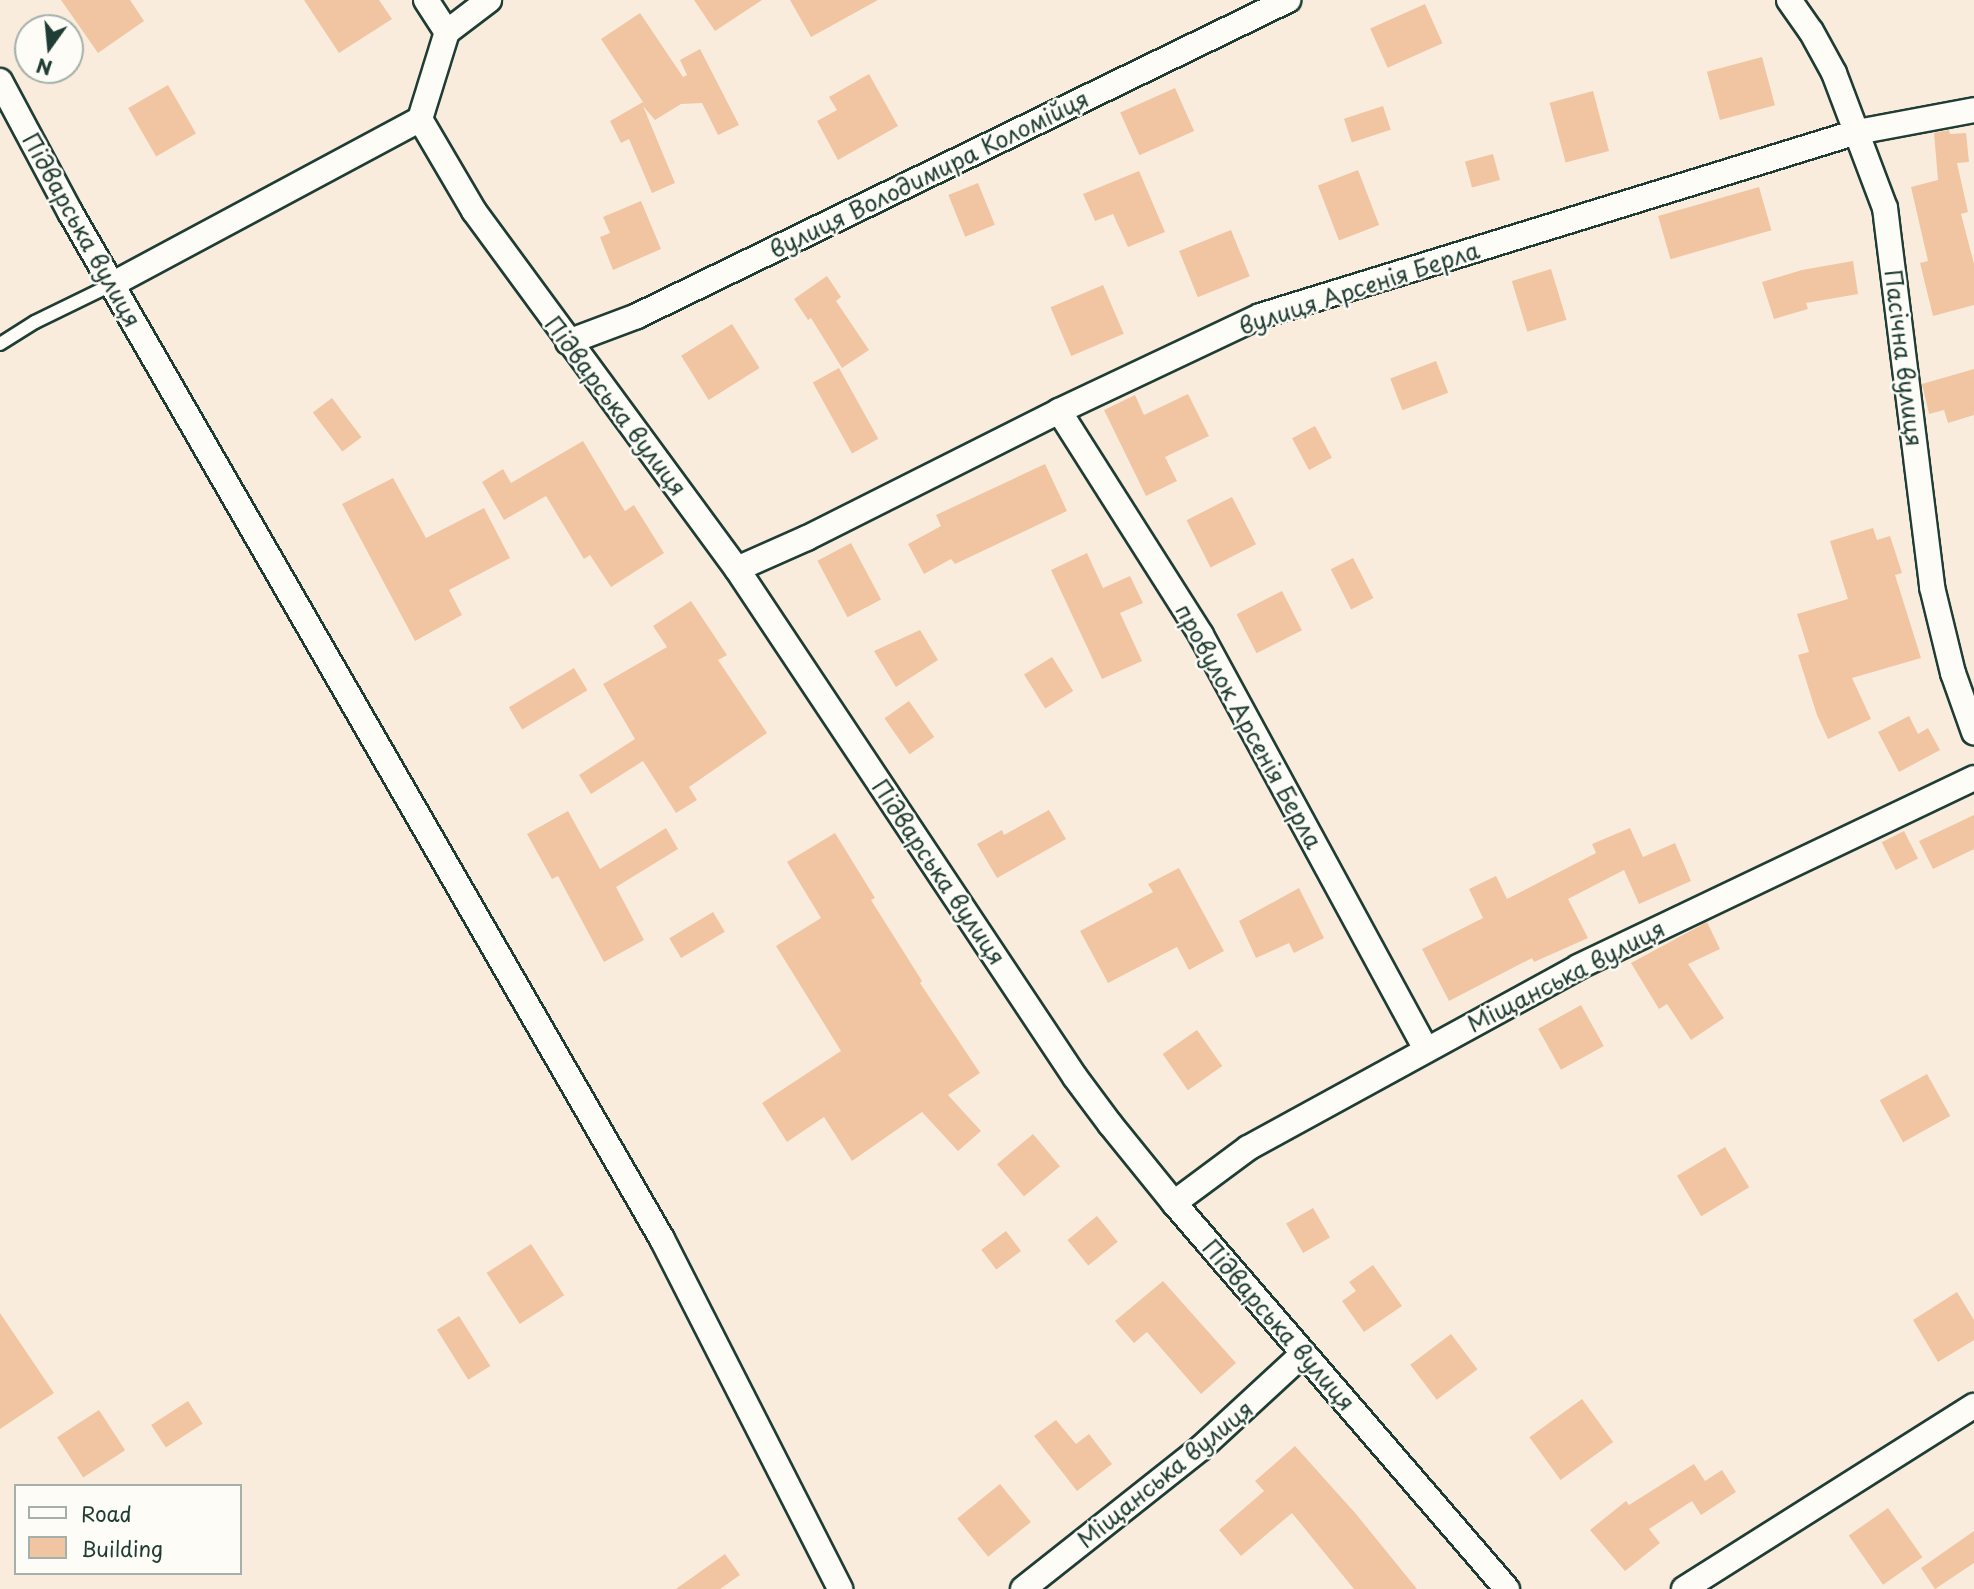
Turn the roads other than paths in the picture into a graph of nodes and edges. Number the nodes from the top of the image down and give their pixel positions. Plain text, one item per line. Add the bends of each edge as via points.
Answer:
1 (426, 0) edge
2 (489, 0) edge
3 (1288, 0) edge
4 (1789, 0) edge
5 (447, 32) junction
6 (0, 81) edge
7 (1974, 110) edge
8 (420, 119) junction
9 (1857, 132) junction
10 (111, 285) junction
11 (568, 342) junction
12 (0, 344) edge
13 (1059, 411) junction
14 (737, 569) junction
15 (1974, 732) edge
16 (1974, 778) edge
17 (1426, 1049) junction
18 (1174, 1203) junction
19 (1303, 1354) junction
20 (1974, 1406) edge
21 (839, 1589) edge
22 (1023, 1589) edge
23 (1507, 1589) edge
24 (1684, 1589) edge

1 - 5 street
2 - 5 street
3 - 11 street, вулиця Володимира Коломійця via 637,316
4 - 9 street, Пасічна вулиця via 1825,54
5 - 8 street
6 - 10 street, Підварська вулиця
7 - 9 street, вулиця Арсенія Берла
8 - 10 street
8 - 11 street, Підварська вулиця via 456,184
9 - 13 street, вулиця Арсенія Берла via 1260,316
9 - 15 street, Пасічна вулиця via 1885,208 1932,587 1953,673
10 - 12 lane
10 - 21 street, Підварська вулиця via 662,1240
11 - 14 street, Підварська вулиця
13 - 14 street, вулиця Арсенія Берла
13 - 17 street, провулок Арсенія Берла via 1201,635
14 - 18 street, Підварська вулиця via 1075,1077
16 - 17 street, Міщанська вулиця via 1614,948
17 - 18 street, Міщанська вулиця via 1248,1147
18 - 19 street, Підварська вулиця
19 - 22 street, Міщанська вулиця via 1201,1448
19 - 23 street, Підварська вулиця
20 - 24 street

